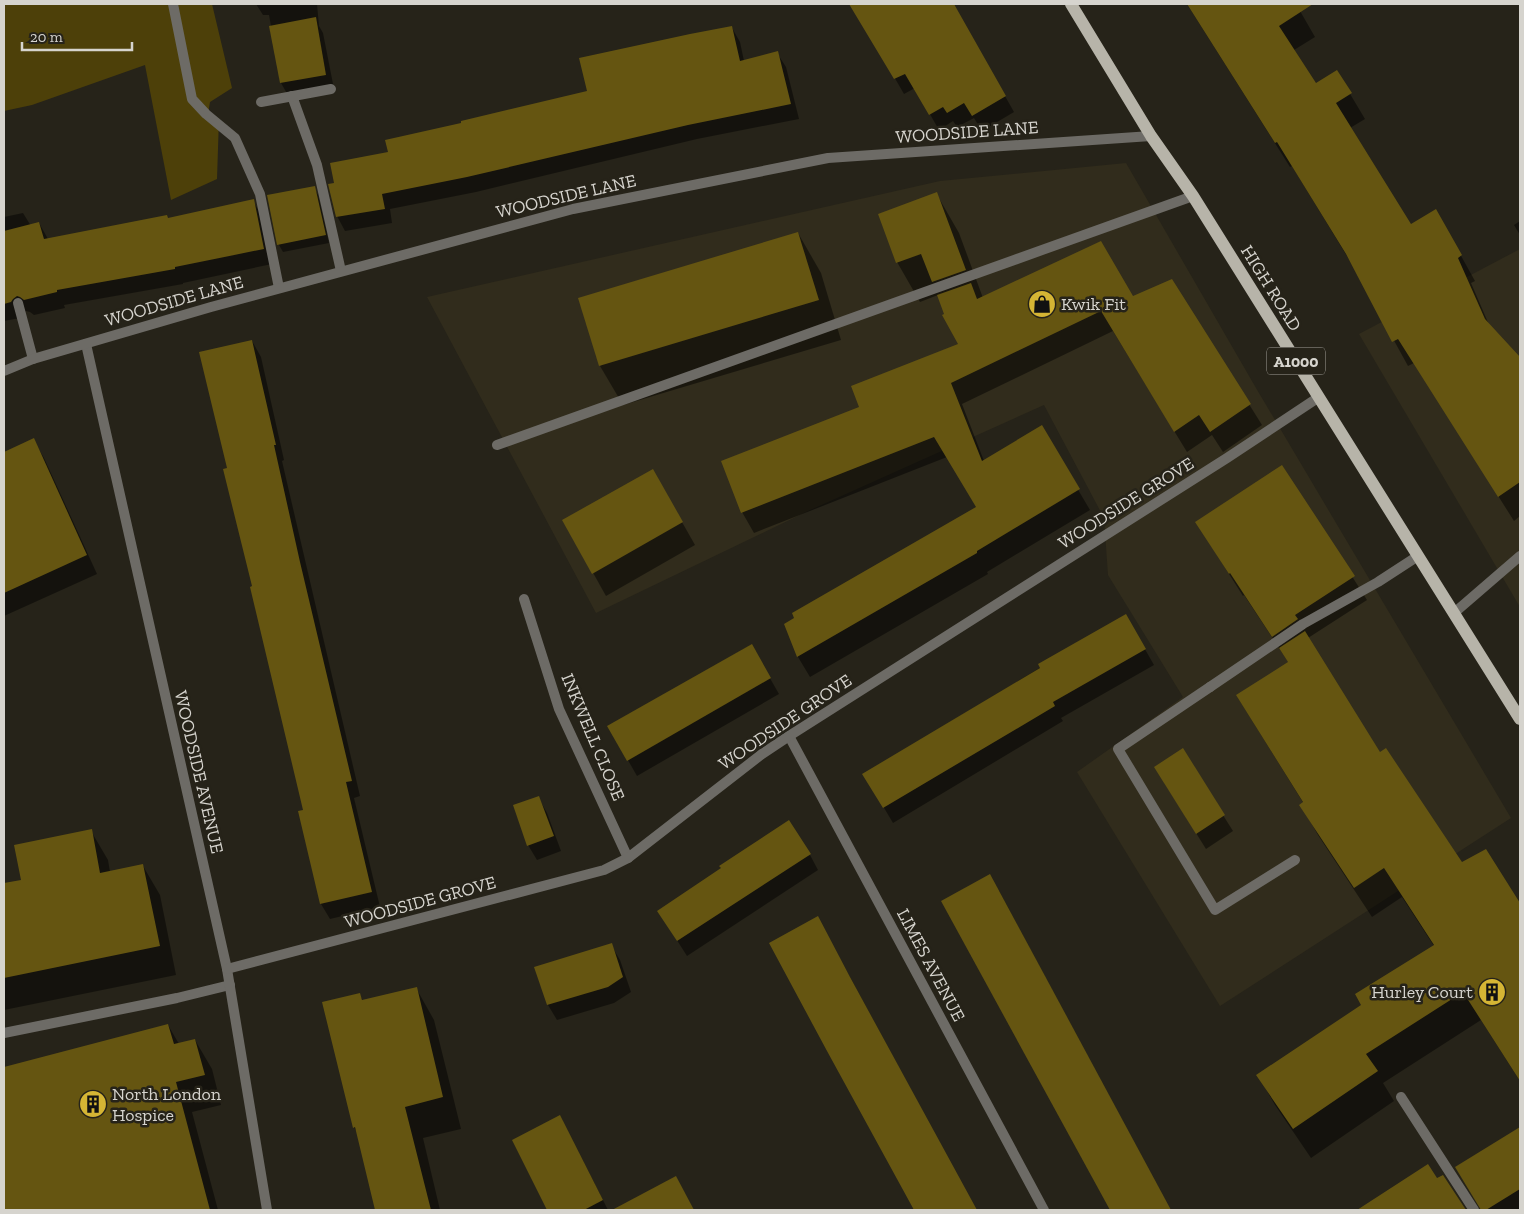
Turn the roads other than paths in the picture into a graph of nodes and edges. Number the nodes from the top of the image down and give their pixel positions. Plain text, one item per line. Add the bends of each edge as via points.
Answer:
1 (174, 4) edge
2 (1071, 4) edge
3 (331, 89) dead end
4 (292, 96) junction
5 (261, 102) dead end
6 (1151, 136) junction
7 (1193, 196) junction
8 (341, 271) junction
9 (279, 288) junction
10 (18, 303) dead end
11 (86, 344) junction
12 (33, 359) junction
13 (4, 371) edge
14 (1319, 398) junction
15 (497, 445) dead end
16 (1418, 556) junction
17 (1520, 556) edge
18 (524, 598) dead end
19 (1454, 613) junction
20 (1520, 719) edge
21 (789, 736) junction
22 (628, 858) junction
23 (1295, 860) dead end
24 (227, 969) junction
25 (230, 985) junction
26 (4, 1033) edge
27 (1401, 1097) dead end
28 (268, 1210) edge
29 (1044, 1210) edge
30 (1474, 1210) edge

1 - 9 street via 192,98 235,138 260,194
2 - 6 main road, HIGH ROAD / A1000
3 - 4 street
4 - 5 street
4 - 8 street via 317,165
6 - 7 main road, HIGH ROAD / A1000
6 - 8 street, WOODSIDE LANE via 828,158 573,209
7 - 14 main road, HIGH ROAD / A1000
7 - 15 street
8 - 9 street, WOODSIDE LANE
9 - 11 street, WOODSIDE LANE
10 - 12 street
11 - 12 street, WOODSIDE LANE
11 - 24 street, WOODSIDE AVENUE
12 - 13 street, WOODSIDE LANE
14 - 16 main road, HIGH ROAD / A1000
14 - 21 street, WOODSIDE GROVE
16 - 19 main road, HIGH ROAD / A1000
16 - 23 street via 1303,624 1118,749 1215,910
17 - 19 street
18 - 22 street, INKWELL CLOSE via 559,709
19 - 20 main road, HIGH ROAD / A1000
21 - 22 street, WOODSIDE GROVE
21 - 29 street, LIMES AVENUE
22 - 24 street, WOODSIDE GROVE via 604,870
24 - 25 street, WOODSIDE AVENUE
25 - 26 street
25 - 28 street, WOODSIDE AVENUE
27 - 30 street

